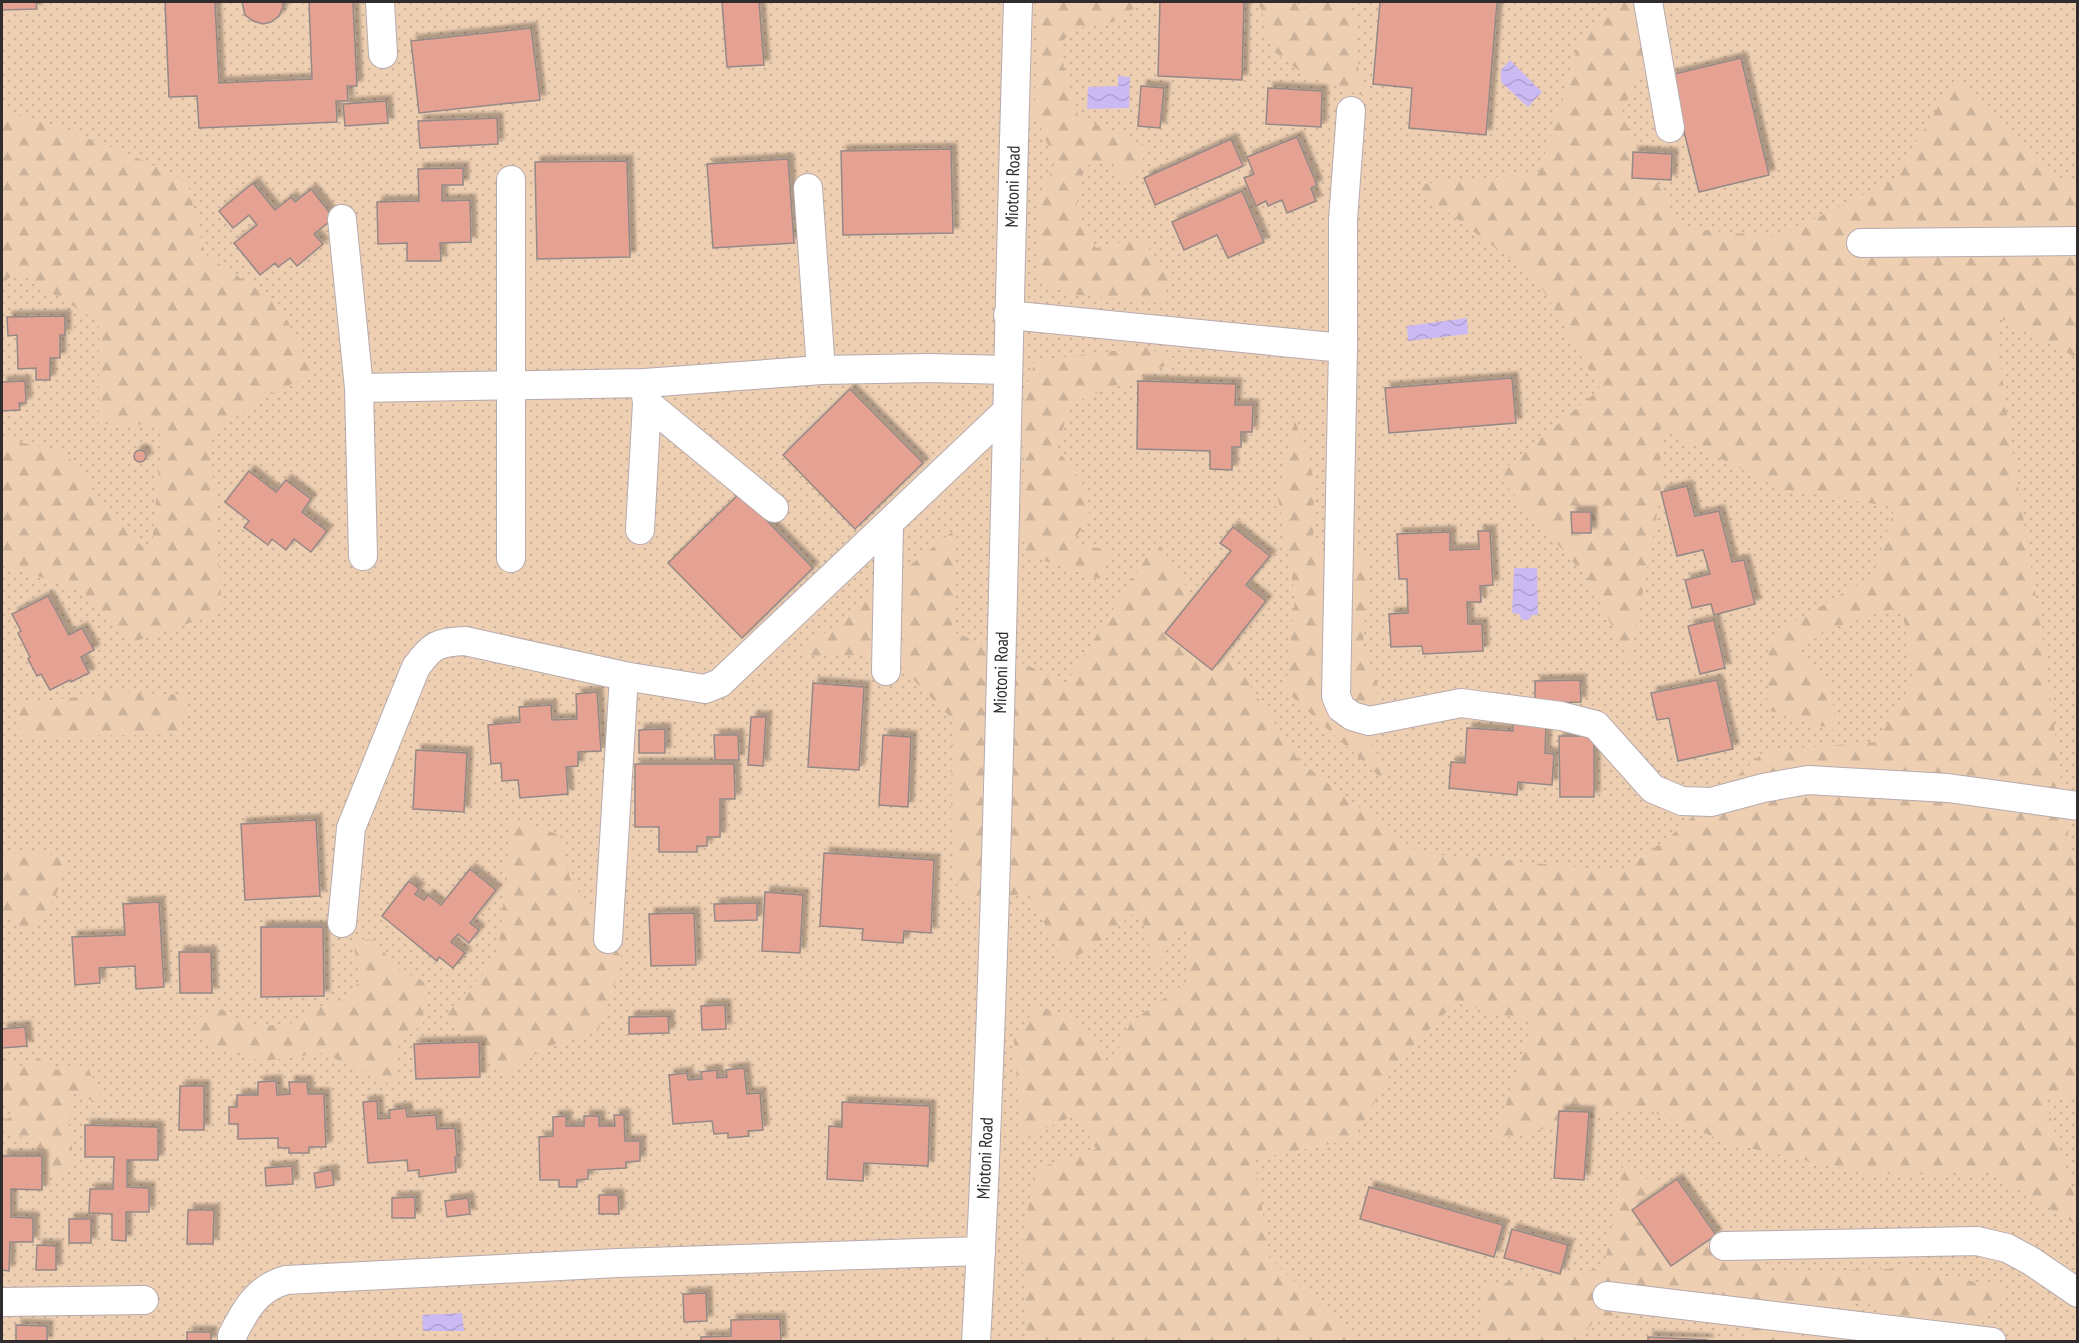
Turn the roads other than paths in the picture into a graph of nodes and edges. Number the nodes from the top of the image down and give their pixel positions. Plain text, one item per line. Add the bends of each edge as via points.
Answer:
1 (380, 2) edge
2 (1018, 2) edge
3 (1648, 2) edge
4 (383, 54) dead end
5 (1351, 111) dead end
6 (1670, 128) dead end
7 (511, 180) dead end
8 (808, 188) dead end
9 (342, 219) dead end
10 (2078, 240) edge
11 (1861, 243) dead end
12 (1008, 315) junction
13 (1343, 348) junction
14 (1007, 369) junction
15 (821, 370) junction
16 (511, 385) junction
17 (359, 388) junction
18 (646, 393) junction
19 (1007, 411) junction
20 (774, 508) dead end
21 (889, 524) junction
22 (640, 531) dead end
23 (363, 556) dead end
24 (511, 558) dead end
25 (886, 671) dead end
26 (624, 676) junction
27 (2078, 806) edge
28 (342, 923) dead end
29 (608, 939) dead end
30 (1724, 1246) dead end
31 (981, 1251) junction
32 (2078, 1293) edge
33 (1607, 1296) dead end
34 (144, 1300) dead end
35 (2, 1302) edge
36 (232, 1341) edge
37 (976, 1341) edge
38 (1992, 1341) edge

1 - 4 street
2 - 12 street, Miotoni Road
3 - 6 street
5 - 13 street via 1343,220
7 - 16 street
8 - 15 street
9 - 17 street
10 - 11 street
12 - 13 street
12 - 14 street, Miotoni Road
13 - 27 street via 1336,696 1341,708 1352,716 1370,721 1461,703 1596,724 1653,789 1682,801 1711,802 1808,780 1948,788
14 - 15 street
14 - 19 street, Miotoni Road
15 - 18 street
16 - 17 street
16 - 18 street
16 - 24 street
17 - 23 street
18 - 20 street
18 - 22 street
19 - 21 street
19 - 31 street, Miotoni Road via 994,977
21 - 25 street
21 - 26 street via 720,683 705,689
26 - 28 street via 465,641 444,642 428,650 416,667 351,828
26 - 29 street
30 - 32 street via 1977,1241 2007,1248
31 - 36 street via 618,1263 286,1280 275,1283 251,1302
31 - 37 street, Miotoni Road
33 - 38 street
34 - 35 street

